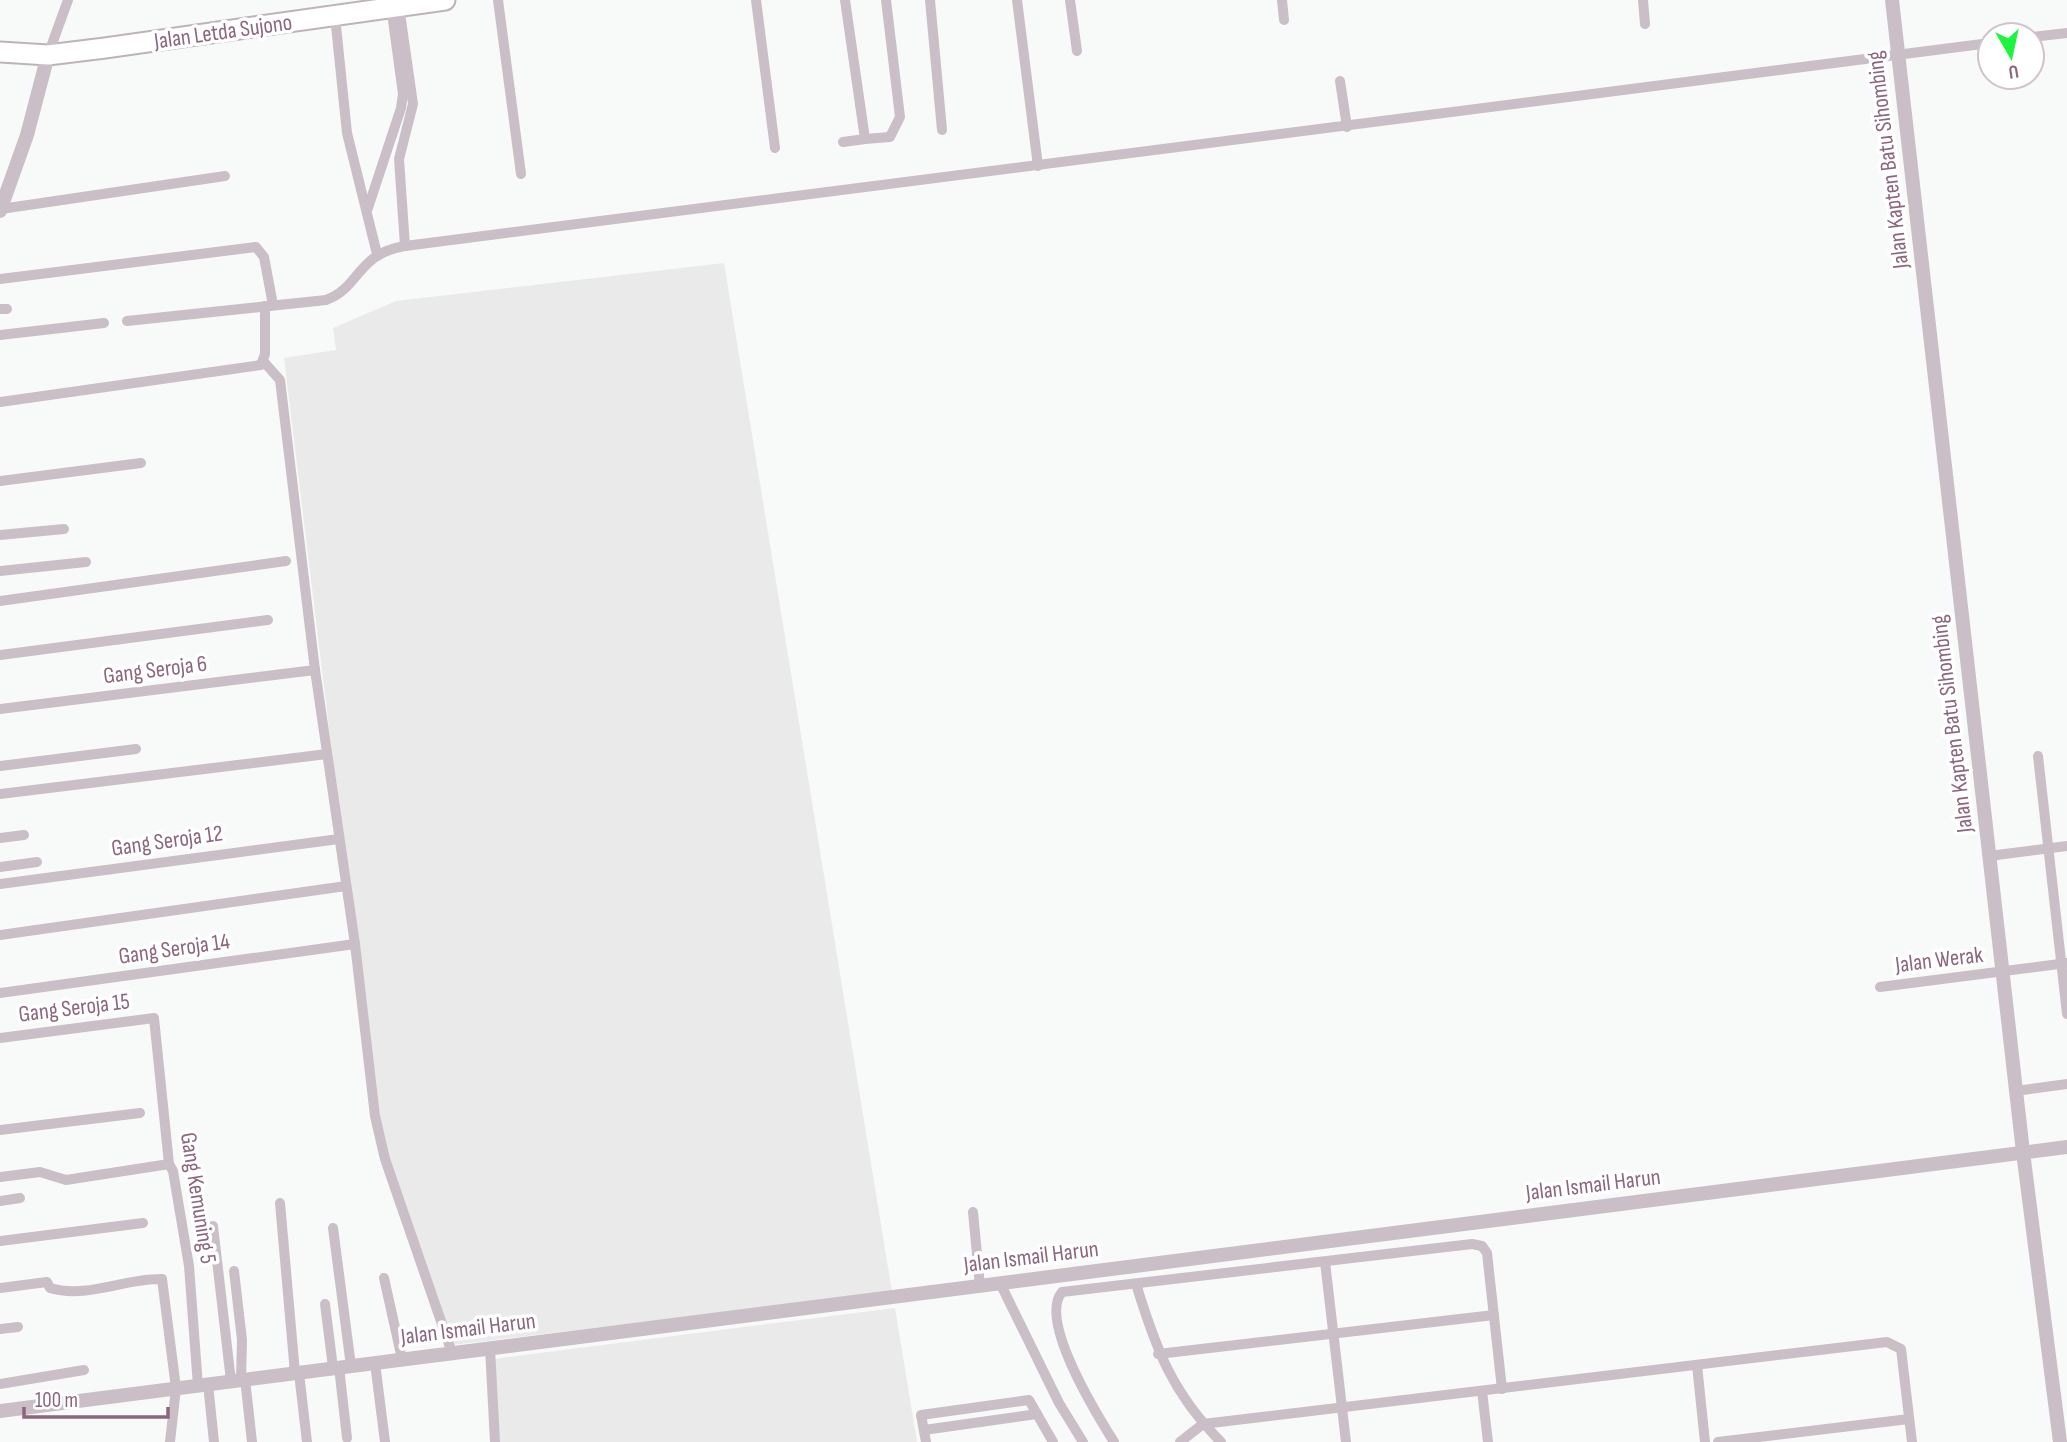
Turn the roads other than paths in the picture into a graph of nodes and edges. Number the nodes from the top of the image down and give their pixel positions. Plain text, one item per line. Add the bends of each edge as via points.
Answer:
1 (68, 0) edge
2 (498, 0) edge
3 (756, 0) edge
4 (845, 0) edge
5 (886, 0) edge
6 (930, 0) edge
7 (1017, 0) edge
8 (1070, 0) edge
9 (1282, 0) edge
10 (1643, 0) edge
11 (1892, 0) edge
12 (433, 1) edge
13 (390, 7) edge
14 (335, 16) junction
15 (1284, 20) dead end
16 (1645, 24) dead end
17 (2067, 33) edge
18 (2046, 35) edge
19 (1976, 45) edge
20 (1077, 51) dead end
21 (0, 52) edge
22 (1898, 54) junction
23 (48, 55) junction
24 (1340, 81) dead end
25 (1348, 127) junction
26 (942, 130) dead end
27 (865, 139) junction
28 (843, 142) dead end
29 (775, 148) dead end
30 (1038, 166) junction
31 (521, 174) dead end
32 (225, 177) dead end
33 (368, 208) junction
34 (1, 210) edge
35 (405, 246) junction
36 (377, 254) junction
37 (0, 279) edge
38 (269, 306) junction
39 (127, 321) dead end
40 (104, 323) dead end
41 (0, 335) edge
42 (263, 361) junction
43 (0, 402) edge
44 (141, 463) dead end
45 (0, 481) edge
46 (64, 529) dead end
47 (0, 535) edge
48 (286, 561) dead end
49 (86, 562) dead end
50 (0, 571) edge
51 (0, 601) edge
52 (268, 620) dead end
53 (0, 655) edge
54 (315, 670) junction
55 (0, 709) edge
56 (136, 749) dead end
57 (327, 754) junction
58 (2038, 756) dead end
59 (0, 766) edge
60 (0, 794) edge
61 (24, 835) dead end
62 (0, 838) edge
63 (339, 839) junction
64 (2067, 846) edge
65 (2048, 848) junction
66 (1989, 856) junction
67 (37, 862) dead end
68 (0, 867) edge
69 (0, 884) edge
70 (346, 886) junction
71 (0, 935) edge
72 (355, 944) junction
73 (2064, 964) edge
74 (2003, 972) junction
75 (1880, 987) dead end
76 (0, 993) edge
77 (2067, 1014) edge
78 (154, 1018) joint
79 (0, 1038) edge
80 (2067, 1084) edge
81 (2016, 1091) junction
82 (140, 1114) dead end
83 (0, 1130) edge
84 (2067, 1147) edge
85 (2023, 1152) junction
86 (170, 1164) junction
87 (0, 1177) edge
88 (20, 1198) dead end
89 (0, 1201) edge
90 (281, 1203) dead end
91 (973, 1212) dead end
92 (143, 1223) dead end
93 (212, 1226) dead end
94 (332, 1228) dead end
95 (0, 1241) edge
96 (1325, 1262) junction
97 (234, 1271) dead end
98 (384, 1278) dead end
99 (1000, 1283) junction
100 (1136, 1284) junction
101 (980, 1286) junction
102 (0, 1288) edge
103 (325, 1304) dead end
104 (1494, 1315) junction
105 (18, 1327) dead end
106 (0, 1329) edge
107 (1334, 1335) junction
108 (490, 1348) junction
109 (452, 1353) junction
110 (1158, 1354) junction
111 (402, 1359) junction
112 (375, 1363) junction
113 (1697, 1365) junction
114 (341, 1367) junction
115 (84, 1370) dead end
116 (297, 1373) junction
117 (239, 1380) junction
118 (0, 1384) edge
119 (203, 1385) junction
120 (176, 1388) junction
121 (1502, 1389) junction
122 (1482, 1391) junction
123 (1342, 1408) junction
124 (0, 1411) edge
125 (1909, 1419) junction
126 (1203, 1424) junction
127 (925, 1436) edge
128 (347, 1438) dead end
129 (170, 1442) edge
130 (214, 1442) edge
131 (252, 1442) edge
132 (307, 1442) edge
133 (385, 1442) edge
134 (495, 1442) edge
135 (1053, 1442) edge
136 (1083, 1442) edge
137 (1114, 1442) edge
138 (1180, 1442) edge
139 (1222, 1442) edge
140 (1346, 1442) edge
141 (1488, 1442) edge
142 (1705, 1442) edge
143 (1718, 1442) edge
144 (1912, 1442) edge
145 (2060, 1442) edge

1 - 23 street
2 - 31 street
3 - 29 street
4 - 27 street
5 - 27 street via 900,117 891,137
6 - 26 street
7 - 30 street
8 - 20 street
9 - 15 street
10 - 16 street
11 - 22 street, Jalan Kapten Batu Sihombing
12 - 13 highway, Jalan Letda Sujono
13 - 14 highway, Jalan Letda Sujono
13 - 33 street via 403,94
13 - 35 street via 414,104 399,159
14 - 23 highway, Jalan Letda Sujono
14 - 33 street via 347,133
17 - 18 street
19 - 22 street
21 - 23 highway, Jalan Letda Sujono
22 - 25 street
22 - 66 street, Jalan Kapten Batu Sihombing
23 - 34 street
24 - 25 street
25 - 30 street
27 - 28 street
30 - 35 street
32 - 34 street
33 - 36 street
35 - 36 street
36 - 38 street via 331,298
37 - 38 street via 256,247 264,257
38 - 39 street
38 - 42 street
40 - 41 street
42 - 43 street via 247,368
42 - 54 street via 280,380
44 - 45 street
46 - 47 street
48 - 51 street
49 - 50 street
52 - 53 street
54 - 55 street, Gang Seroja 6
54 - 57 street
56 - 59 street
57 - 60 street
57 - 63 street
58 - 65 street
61 - 62 street
63 - 69 street, Gang Seroja 12
63 - 70 street
64 - 65 street
65 - 66 street
65 - 73 street
66 - 74 street, Jalan Kapten Batu Sihombing
67 - 68 street
70 - 71 street
70 - 72 street
72 - 76 street, Gang Seroja 14
72 - 109 street via 377,1130
73 - 74 street, Jalan Werak
73 - 77 street
74 - 75 street, Jalan Werak
74 - 81 street, Jalan Kapten Batu Sihombing
78 - 79 street, Gang Seroja 15
78 - 86 street, Gang Kemuning 5
80 - 81 street
81 - 85 street, Jalan Kapten Batu Sihombing
82 - 83 street
84 - 85 street, Jalan Ismail Harun
85 - 99 street, Jalan Ismail Harun
85 - 145 street, Jalan Kapten Batu Sihombing
86 - 87 street via 66,1180 40,1172
86 - 119 street, Gang Kemuning 5 via 189,1266
88 - 89 street
90 - 116 street
91 - 101 street
92 - 95 street
93 - 117 street
94 - 114 street
96 - 100 street
96 - 104 street via 1482,1246 1487,1253
96 - 107 street
97 - 117 street via 242,1340
98 - 111 street
99 - 101 street, Jalan Ismail Harun
99 - 136 street
100 - 110 street
100 - 137 street via 1062,1292 1056,1298 1055,1314 1066,1349 1088,1401
101 - 108 street, Jalan Ismail Harun
102 - 120 street via 47,1282 50,1288 64,1292 128,1280 163,1280
103 - 114 street
104 - 107 street
104 - 121 street
105 - 106 street
107 - 110 street
107 - 123 street
108 - 109 street, Jalan Ismail Harun
108 - 134 street
109 - 111 street, Jalan Ismail Harun
110 - 126 street
111 - 112 street, Jalan Ismail Harun
112 - 114 street, Jalan Ismail Harun
112 - 133 street
113 - 121 street
113 - 125 street via 1895,1344 1901,1349
113 - 142 street
114 - 116 street, Jalan Ismail Harun
114 - 128 street
115 - 118 street
116 - 117 street, Jalan Ismail Harun
116 - 132 street
117 - 119 street, Jalan Ismail Harun
117 - 131 street
119 - 120 street, Jalan Ismail Harun
119 - 130 street, Gang Kemuning 5
120 - 124 street, Jalan Ismail Harun
120 - 129 street
121 - 122 street
122 - 123 street
122 - 141 street
123 - 126 street
123 - 140 street
125 - 143 street
125 - 144 street
126 - 138 street
126 - 139 street
127 - 135 street via 921,1415 1029,1400

